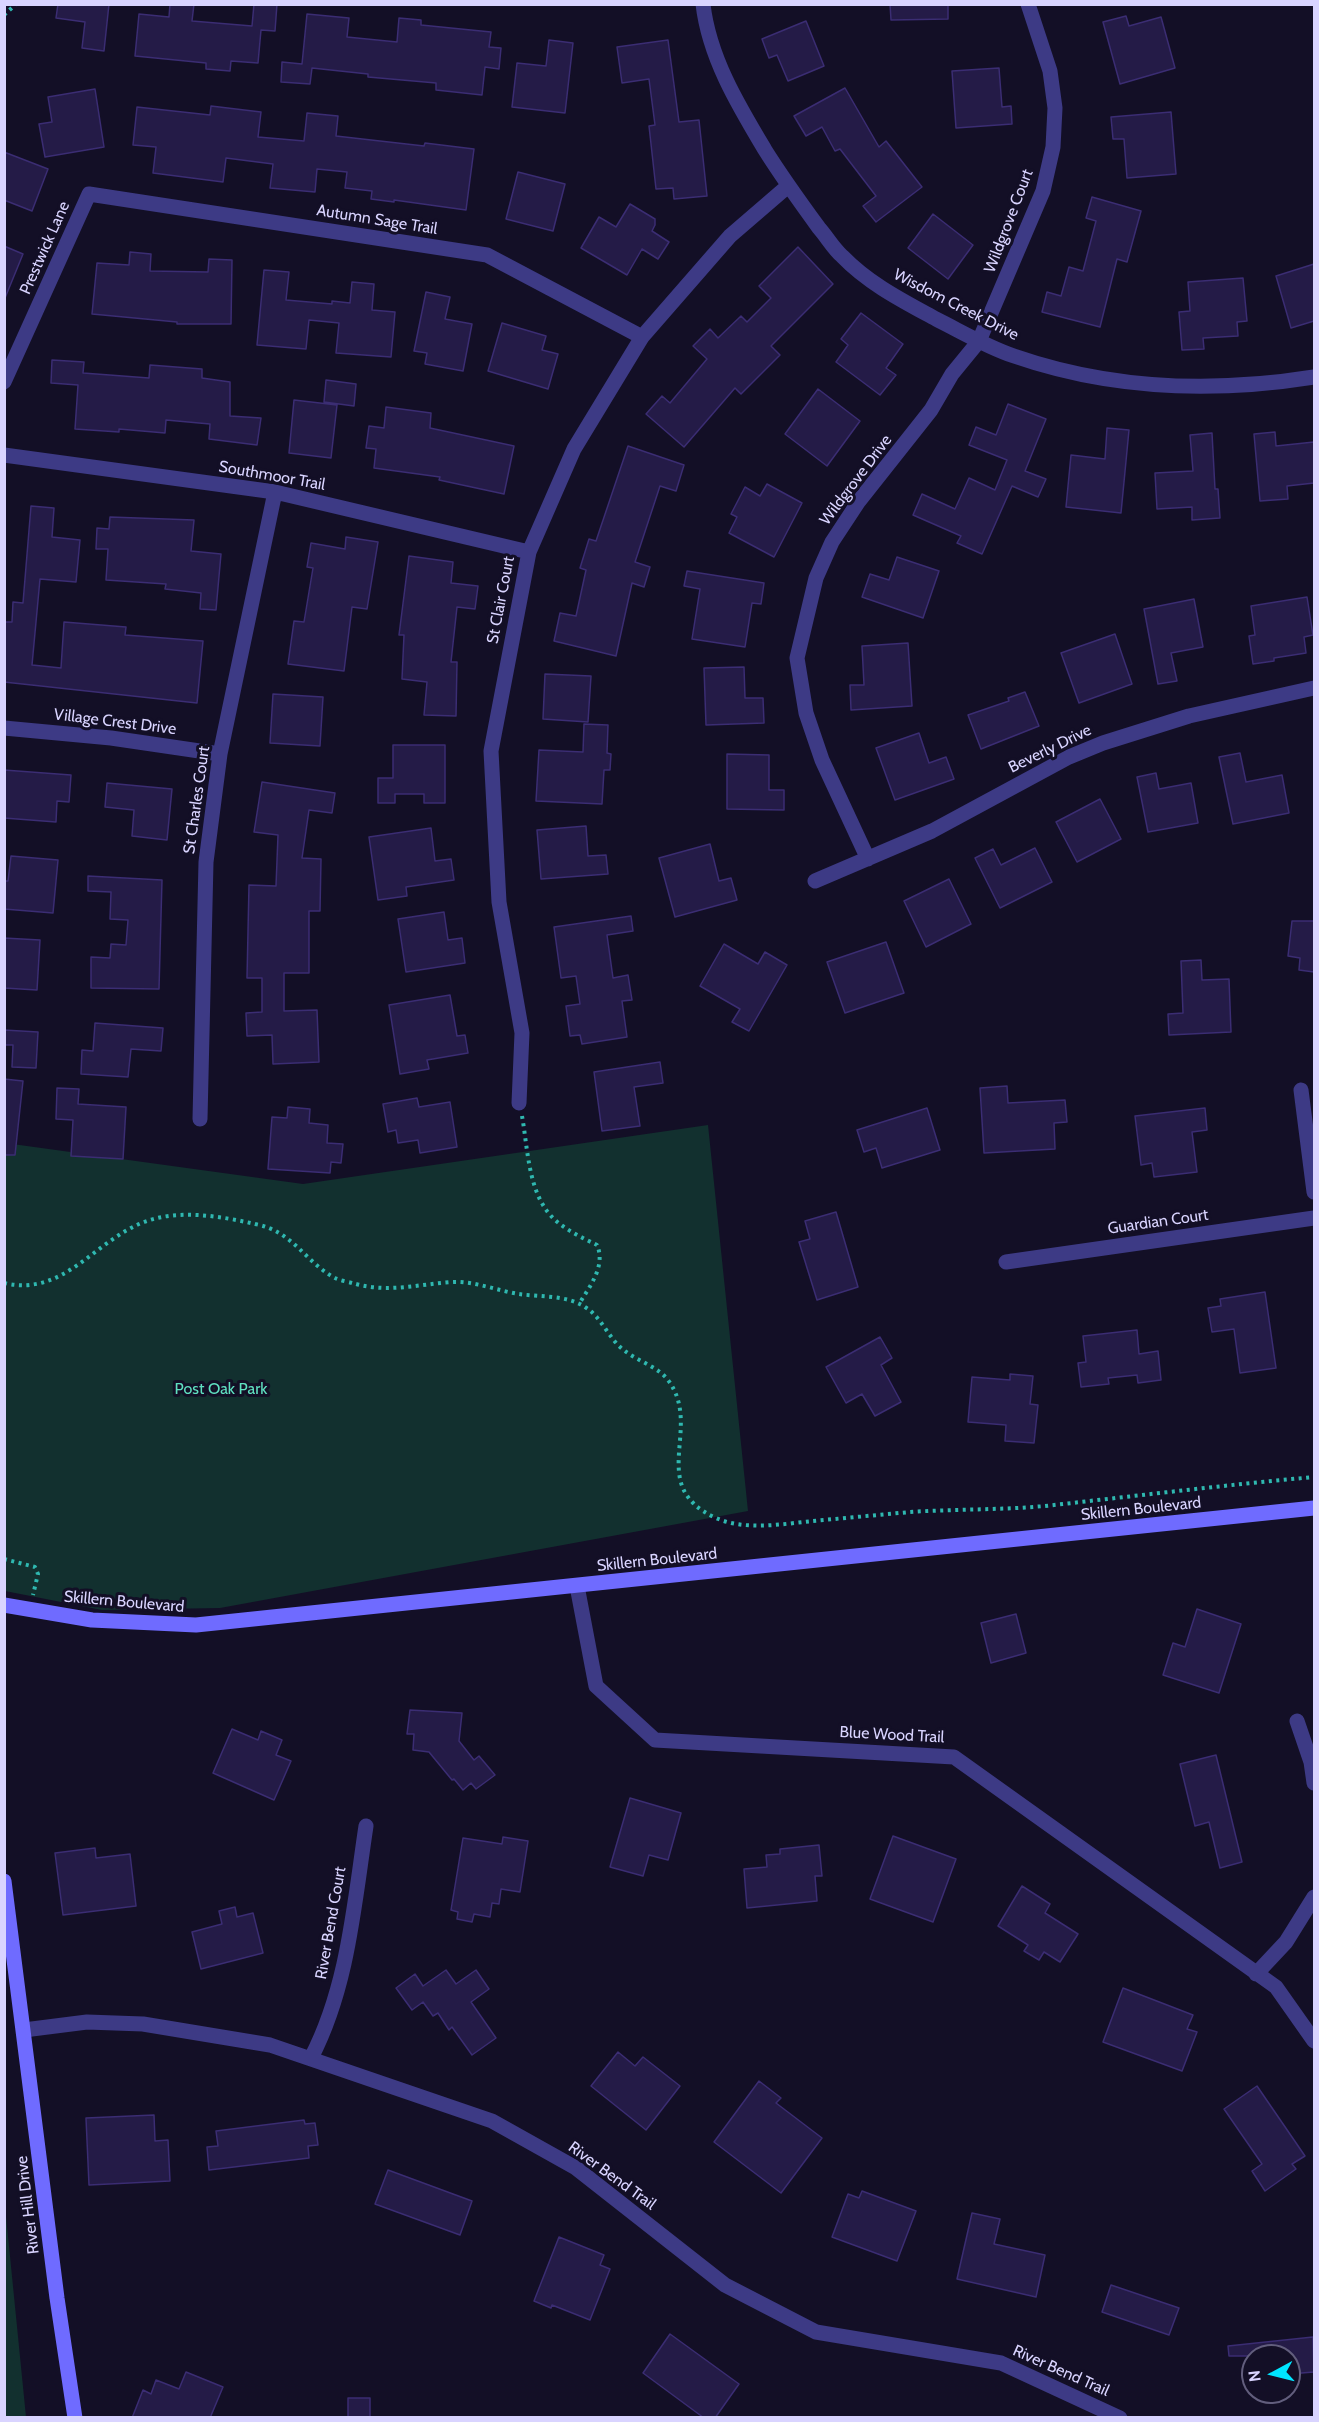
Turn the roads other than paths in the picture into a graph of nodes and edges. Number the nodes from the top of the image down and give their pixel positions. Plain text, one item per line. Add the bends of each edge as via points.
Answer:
1 (703, 4) edge
2 (1028, 4) edge
3 (788, 186) junction
4 (88, 194) joint
5 (642, 337) junction
6 (979, 341) junction
7 (1314, 377) edge
8 (4, 382) edge
9 (4, 455) edge
10 (275, 492) junction
11 (529, 552) junction
12 (1314, 688) edge
13 (4, 728) edge
14 (220, 754) junction
15 (868, 860) junction
16 (815, 881) dead end
17 (1301, 1090) dead end
18 (519, 1103) road end
19 (200, 1119) dead end
20 (1314, 1192) edge
21 (1314, 1218) edge
22 (1006, 1262) dead end
23 (1314, 1509) edge
24 (577, 1586) junction
25 (4, 1605) edge
26 (1297, 1721) dead end
27 (1314, 1782) edge
28 (366, 1826) dead end
29 (4, 1881) edge
30 (1314, 1897) edge
31 (1256, 1974) junction
32 (24, 2030) junction
33 (1314, 2041) edge
34 (311, 2058) junction
35 (75, 2418) edge
36 (1120, 2418) edge

1 - 3 street, Wisdom Creek Drive via 719,67
2 - 6 street, Wildgrove Court via 1050,70 1055,108 1053,147 1043,191
3 - 5 street, St Clair Court via 730,236
3 - 6 street, Wisdom Creek Drive via 840,255 857,271 894,297
4 - 5 street, Autumn Sage Trail via 487,255
4 - 8 street, Prestwick Lane
5 - 11 street, St Clair Court via 574,449
6 - 7 street, Wisdom Creek Drive via 1058,369 1168,387 1228,387
6 - 15 street, Wildgrove Drive via 832,542 816,578 797,658 806,713 822,760
9 - 10 street, Southmoor Trail
10 - 11 street, Southmoor Trail
10 - 14 street, St Charles Court
11 - 18 street, St Clair Court via 491,751 499,902 522,1033
12 - 15 street, Beverly Drive via 1189,716 1103,743
13 - 14 street, Village Crest Drive
14 - 19 street, St Charles Court via 206,862
15 - 16 street, Beverly Drive
17 - 20 street
21 - 22 street, Guardian Court
23 - 24 street, Skillern Boulevard
24 - 25 street, Skillern Boulevard via 196,1625 92,1620
24 - 31 street, Blue Wood Trail via 596,1686 655,1740 954,1757
26 - 27 street
28 - 34 street, River Bend Court via 345,1963 323,2035
29 - 32 street, River Hill Drive
30 - 31 street via 1286,1942
31 - 33 street, Blue Wood Trail via 1276,1987
32 - 34 street, River Bend Trail via 87,2022 143,2024 270,2045
32 - 35 street, River Hill Drive
34 - 36 street, River Bend Trail via 492,2121 576,2168 725,2285 816,2332 1001,2363

